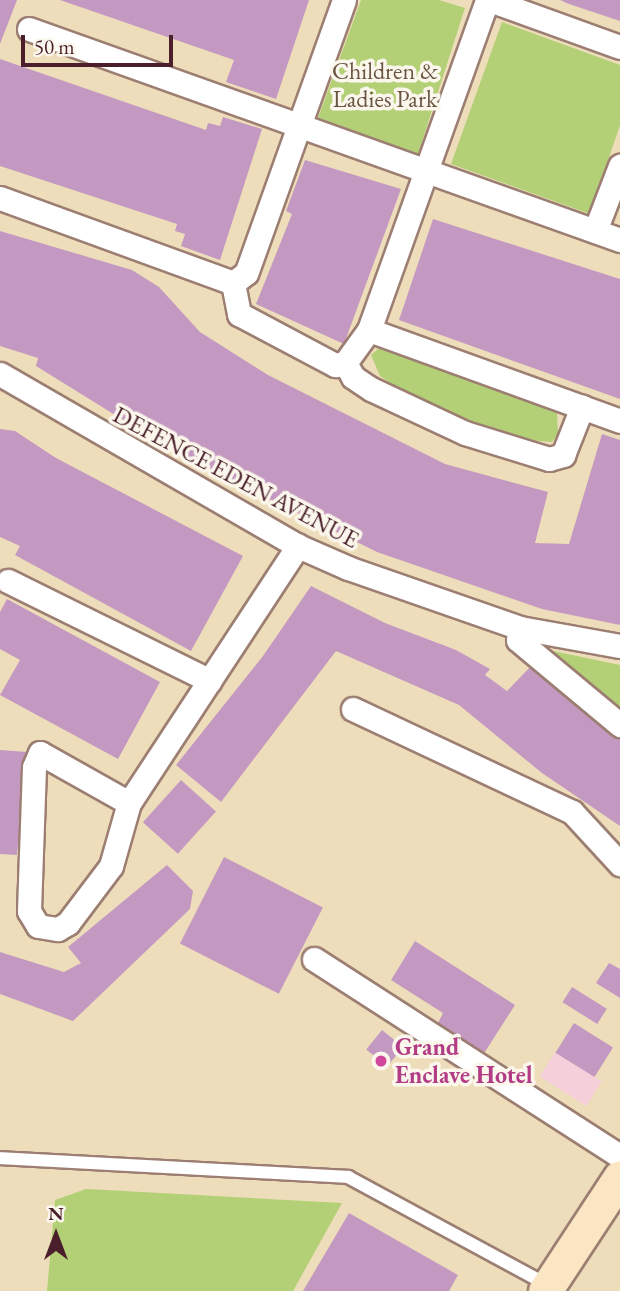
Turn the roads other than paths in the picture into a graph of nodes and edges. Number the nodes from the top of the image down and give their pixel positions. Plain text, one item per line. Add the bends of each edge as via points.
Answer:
1 (344, 0) edge
2 (489, 0) edge
3 (29, 29) dead end
4 (620, 47) edge
5 (300, 127) junction
6 (620, 166) edge
7 (429, 169) junction
8 (0, 198) edge
9 (595, 231) junction
10 (620, 240) edge
11 (233, 283) junction
12 (369, 330) junction
13 (345, 363) junction
14 (0, 375) edge
15 (582, 407) junction
16 (620, 421) edge
17 (298, 546) junction
18 (8, 581) dead end
19 (520, 628) junction
20 (620, 646) edge
21 (211, 681) junction
22 (353, 709) dead end
23 (620, 725) edge
24 (129, 803) junction
25 (620, 864) edge
26 (314, 959) dead end
27 (620, 1156) edge
28 (0, 1158) edge
29 (620, 1177) edge
30 (547, 1288) edge

1 - 5 street
2 - 4 street
2 - 7 street
3 - 5 street
5 - 7 street
5 - 11 street via 246,273
6 - 9 street
7 - 9 street
7 - 12 street
8 - 11 street
9 - 10 street
11 - 13 street via 239,314 335,365
12 - 13 street
12 - 15 street
13 - 15 street via 353,377 370,389 465,433 548,459 563,455
14 - 17 street, DEFENCE EDEN AVENUE
15 - 16 street
17 - 19 street, DEFENCE EDEN AVENUE via 403,591
17 - 21 street
18 - 21 street
19 - 20 street, DEFENCE EDEN AVENUE
19 - 23 street via 518,640
21 - 24 street
22 - 25 street via 572,812
24 - 24 street via 111,866 68,923 58,929 38,926 29,911 34,767 40,753
26 - 27 street
28 - 30 lane via 348,1177
29 - 30 main road

